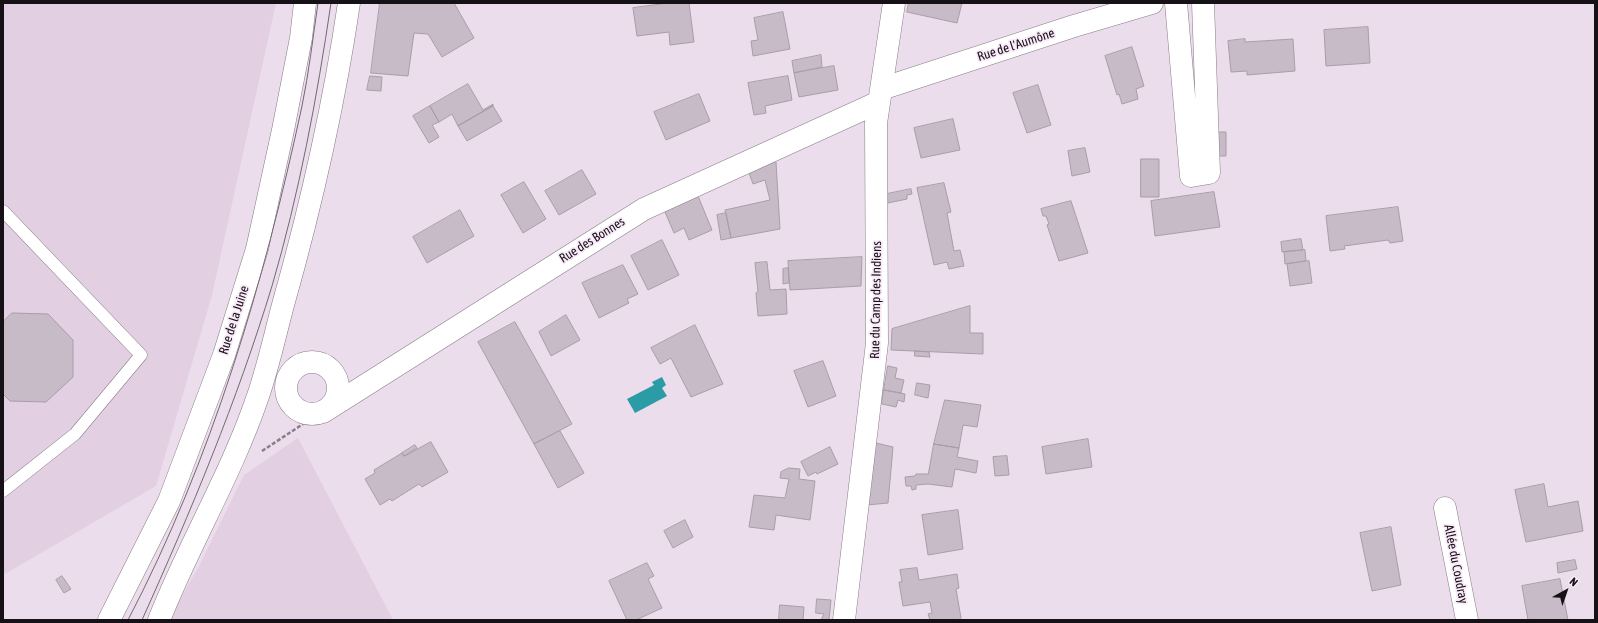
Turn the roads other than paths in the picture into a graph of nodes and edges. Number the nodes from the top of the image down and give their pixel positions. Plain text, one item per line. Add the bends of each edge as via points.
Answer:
1 (305, 3) edge
2 (349, 3) edge
3 (894, 3) edge
4 (1152, 3) edge
5 (1176, 3) edge
6 (1203, 3) edge
7 (880, 95) junction
8 (3, 211) edge
9 (318, 413) road end
10 (3, 491) edge
11 (1445, 508) dead end
12 (109, 620) edge
13 (159, 620) edge
14 (844, 620) edge
15 (1467, 620) edge

1 - 12 street, Rue de la Juine via 301,38 257,249 224,355 168,501
2 - 13 street via 340,64 302,237 258,396 233,458
3 - 7 street, Rue du Camp des Indiens
4 - 7 street, Rue de l'Aumône via 1074,26
5 - 6 street via 1190,176 1209,173
7 - 9 street, Rue des Bonnes via 644,209
7 - 14 street, Rue du Camp des Indiens via 876,123 877,342
8 - 10 lane via 141,355 76,434
11 - 15 street, Allée du Coudray

